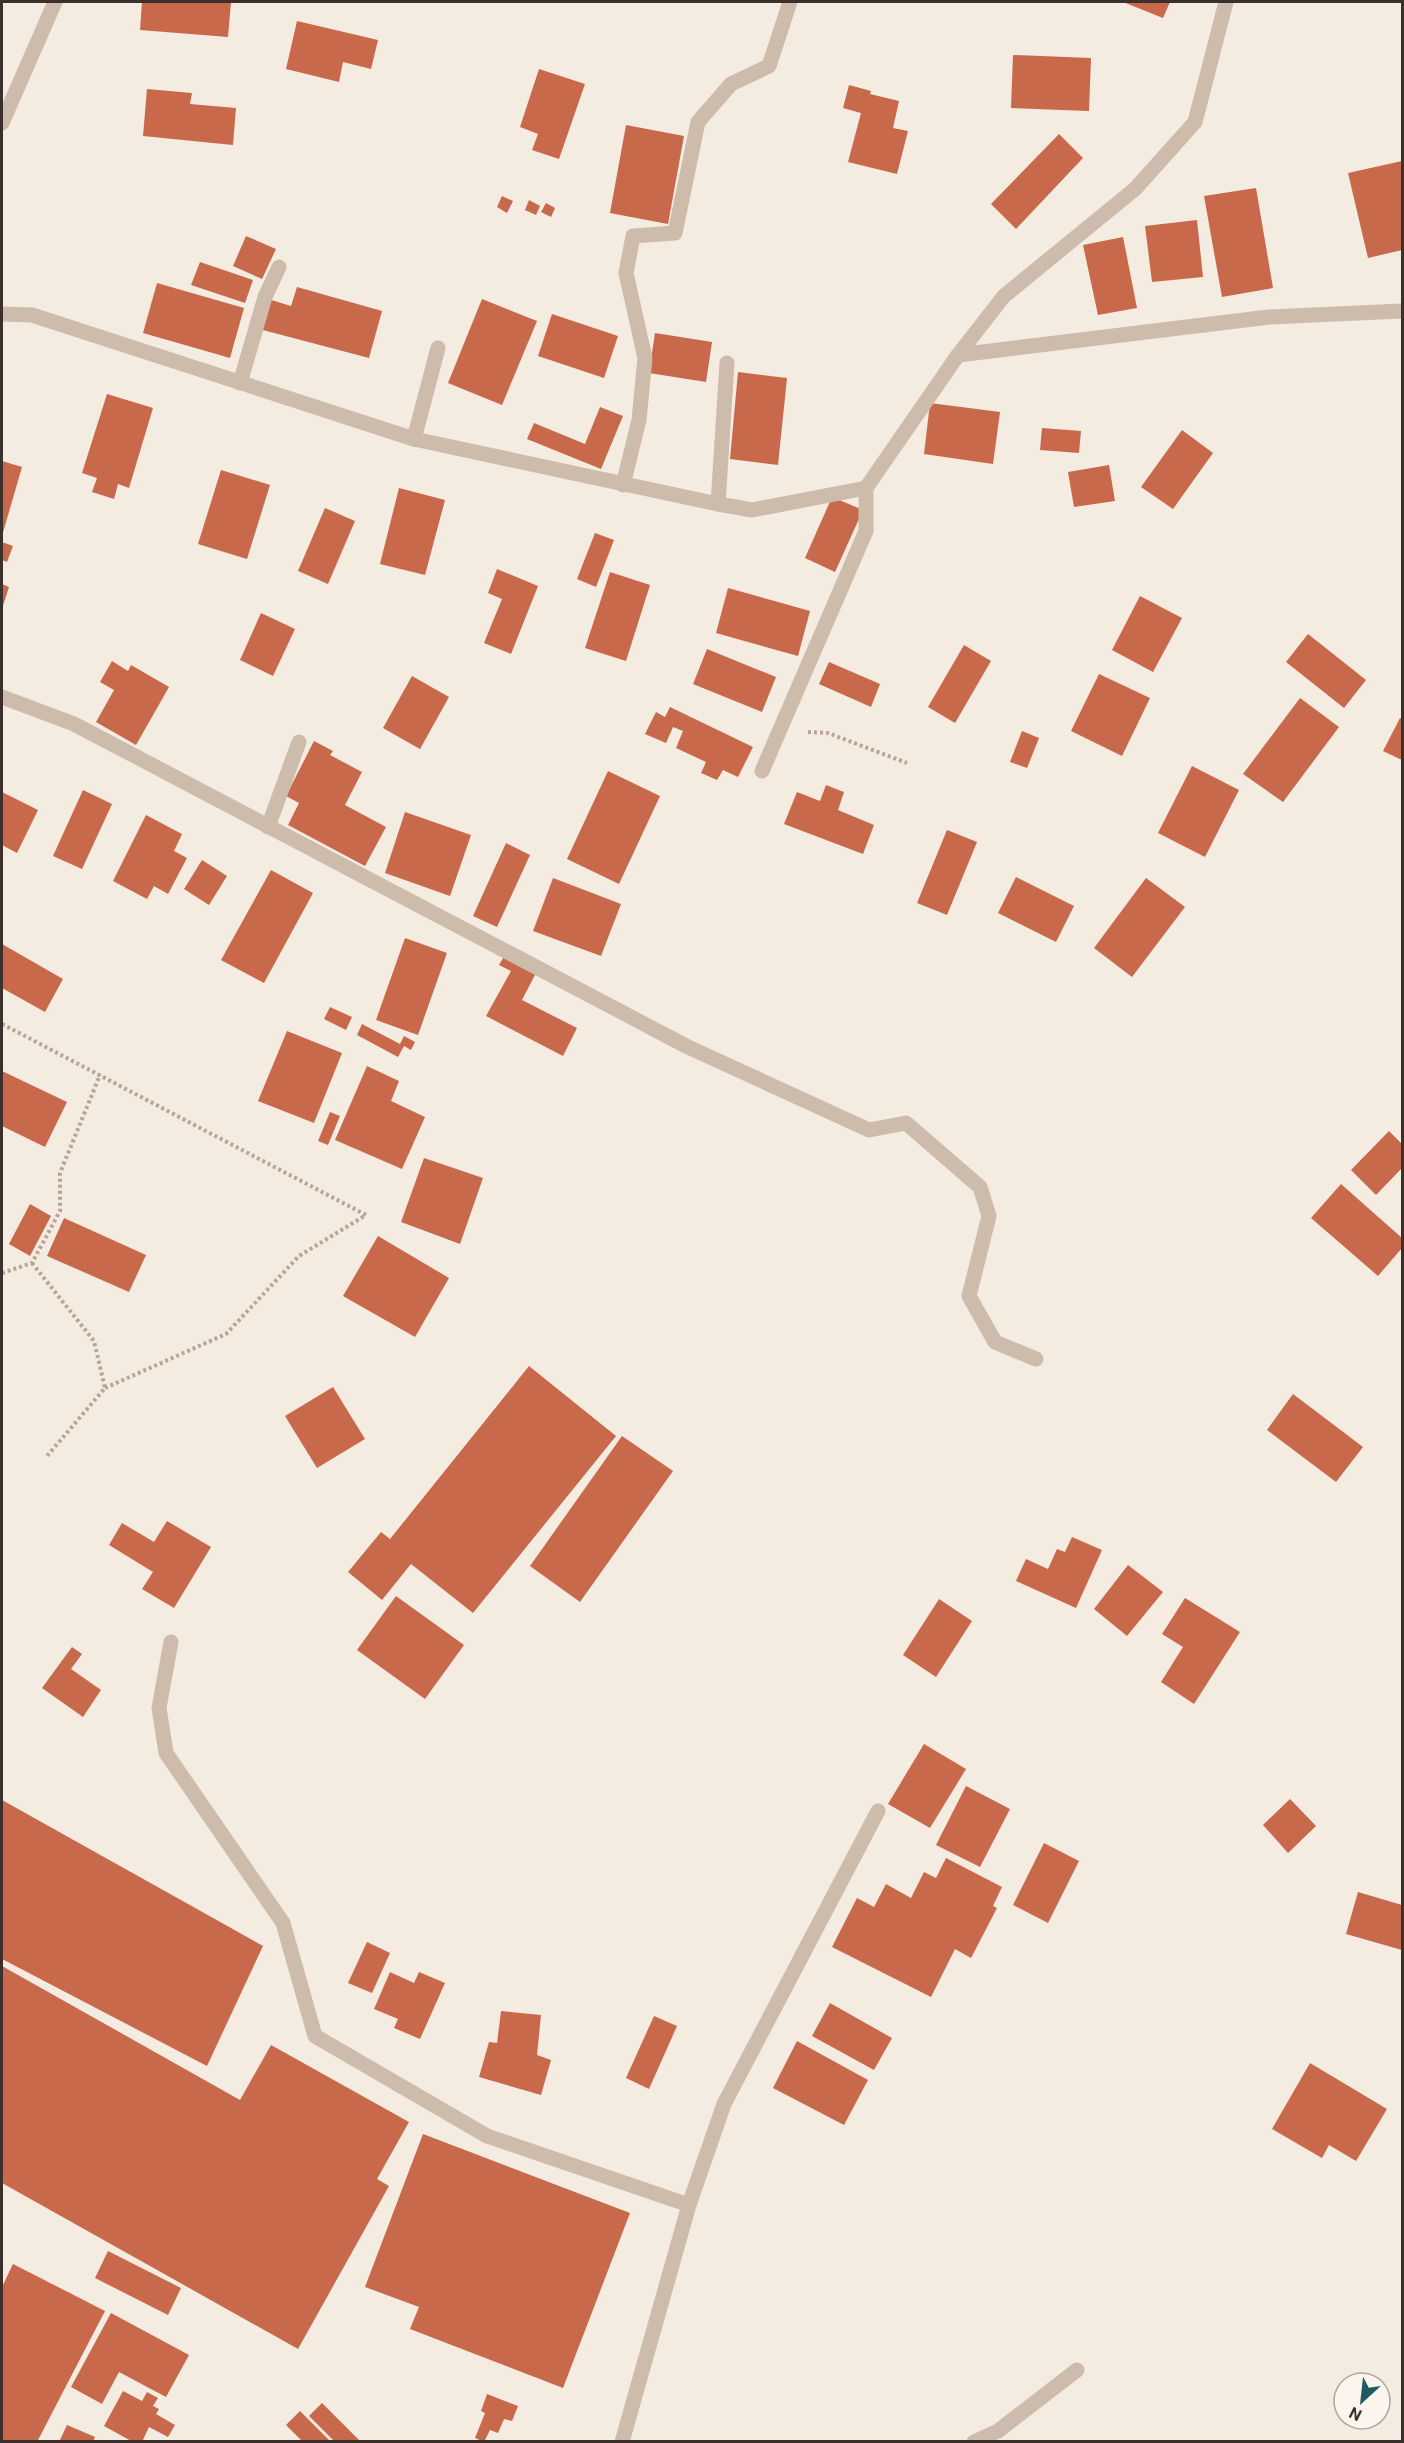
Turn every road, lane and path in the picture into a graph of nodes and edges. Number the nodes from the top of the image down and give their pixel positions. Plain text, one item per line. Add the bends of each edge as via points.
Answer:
1 (55, 2) edge
2 (790, 2) edge
3 (1226, 2) edge
4 (2, 123) edge
5 (279, 267) dead end
6 (1402, 311) edge
7 (2, 315) edge
8 (438, 348) dead end
9 (958, 355) junction
10 (727, 363) dead end
11 (240, 383) junction
12 (414, 439) junction
13 (623, 485) junction
14 (866, 489) junction
15 (718, 504) junction
16 (2, 697) edge
17 (781, 730) junction
18 (299, 741) dead end
19 (907, 764) dead end
20 (762, 771) dead end
21 (268, 827) junction
22 (2, 1024) edge
23 (100, 1075) junction
24 (32, 1263) junction
25 (2, 1273) edge
26 (1036, 1359) dead end
27 (105, 1388) junction
28 (47, 1456) dead end
29 (171, 1642) dead end
30 (878, 1811) dead end
31 (689, 2205) junction
32 (1077, 2370) dead end
33 (622, 2442) edge
34 (974, 2442) edge

1 - 4 street
2 - 13 street via 769,66 731,84 698,122 675,233 633,236 626,273 645,358 639,420
3 - 9 street via 1195,122 1135,189 1004,296
5 - 11 street
6 - 9 street via 1269,317
7 - 11 street via 32,315
8 - 12 street
9 - 14 street
10 - 15 street
11 - 12 street
12 - 13 street
13 - 15 street
14 - 15 street via 752,510
14 - 17 street via 867,531
16 - 21 street via 74,724
17 - 19 path via 828,733
17 - 20 street
18 - 21 street
21 - 26 street via 688,1047 869,1130 906,1123 980,1187 989,1216 969,1296 995,1342
22 - 23 path
23 - 24 path via 60,1173 60,1211
23 - 27 path via 366,1215 299,1256 226,1334
24 - 25 path
24 - 27 path via 94,1341
27 - 28 path
29 - 31 street via 159,1708 166,1753 283,1923 315,2036 487,2136
30 - 31 street via 724,2104
31 - 33 street
32 - 34 street via 998,2431

